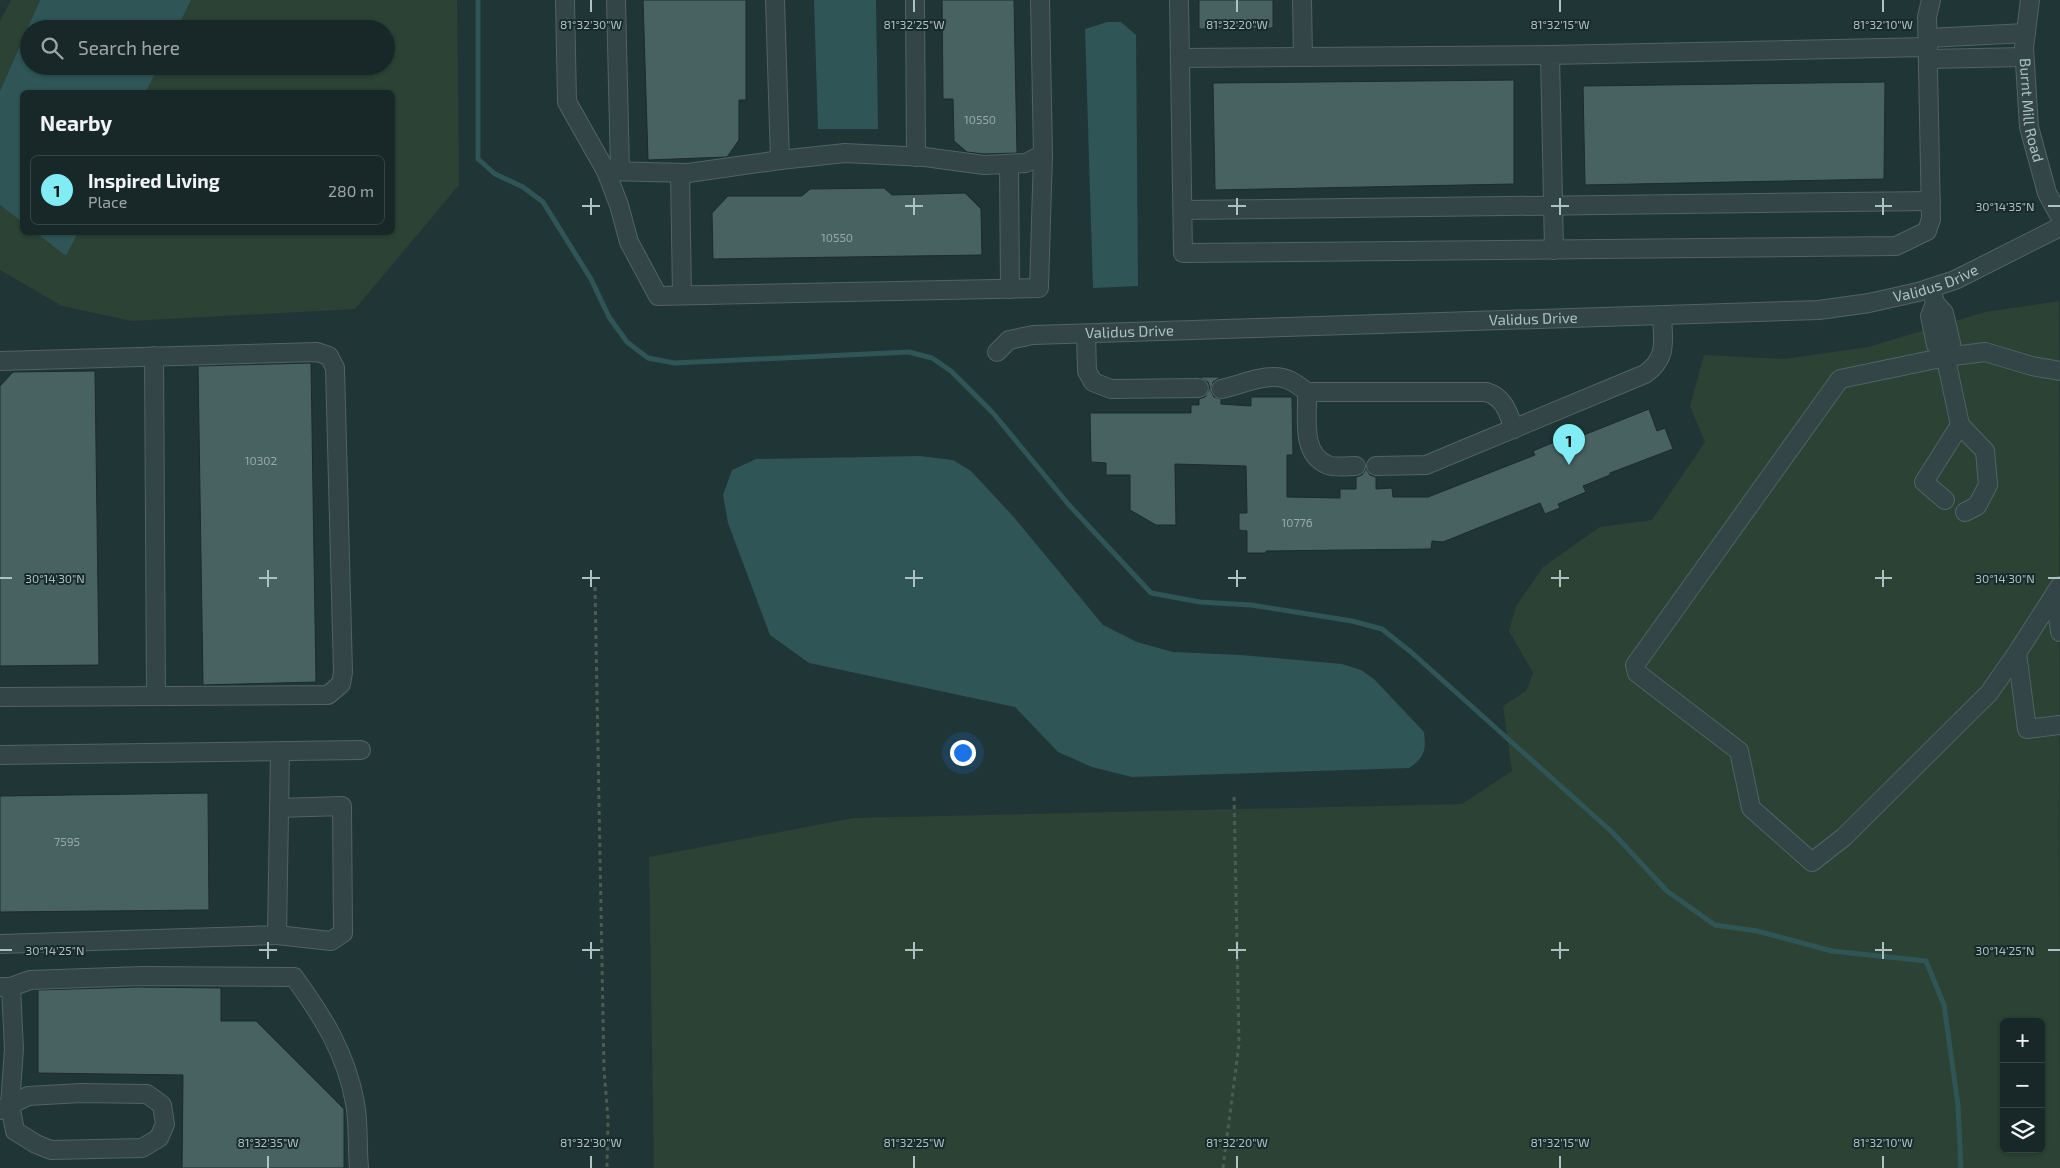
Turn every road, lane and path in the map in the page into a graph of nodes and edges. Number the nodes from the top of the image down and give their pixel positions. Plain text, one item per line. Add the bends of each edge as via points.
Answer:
1 (565, 0) edge
2 (616, 0) edge
3 (775, 0) edge
4 (915, 0) edge
5 (1040, 0) edge
6 (1178, 0) edge
7 (1302, 0) edge
8 (1930, 0) edge
9 (2030, 0) edge
10 (2026, 33) junction
11 (1928, 48) junction
12 (1550, 55) junction
13 (1303, 57) junction
14 (2024, 57) junction
15 (1180, 58) junction
16 (1043, 154) junction
17 (916, 157) junction
18 (780, 160) junction
19 (1009, 164) junction
20 (613, 171) junction
21 (680, 173) junction
22 (1931, 201) junction
23 (1553, 205) junction
24 (1183, 210) junction
25 (2060, 217) edge
26 (2060, 227) edge
27 (1554, 250) junction
28 (1010, 289) junction
29 (682, 295) junction
30 (1933, 296) junction
31 (1662, 316) junction
32 (1086, 334) junction
33 (997, 352) dead end
34 (1945, 354) junction
35 (154, 356) junction
36 (0, 360) edge
37 (2060, 371) edge
38 (1199, 388) dead end
39 (1221, 389) dead end
40 (1307, 392) junction
41 (1960, 425) junction
42 (1514, 428) junction
43 (1356, 466) dead end
44 (1376, 466) dead end
45 (1945, 500) dead end
46 (1965, 512) dead end
47 (594, 587) dead end
48 (2058, 589) edge
49 (2060, 632) edge
50 (2018, 653) junction
51 (156, 696) junction
52 (0, 697) edge
53 (2060, 725) edge
54 (361, 750) dead end
55 (280, 752) junction
56 (0, 755) edge
57 (1234, 794) dead end
58 (279, 808) junction
59 (277, 935) junction
60 (0, 944) edge
61 (6, 987) edge
62 (6, 1031) edge
63 (6, 1081) edge
64 (5, 1108) edge
65 (359, 1168) edge
66 (607, 1168) edge
67 (1223, 1168) edge

1 - 20 street via 567,102
2 - 20 street
3 - 18 street
4 - 17 street
5 - 16 street
6 - 15 street
7 - 13 street
8 - 11 street
9 - 10 street, Burnt Mill Road
10 - 11 street
10 - 14 street, Burnt Mill Road
11 - 12 street
11 - 14 street
11 - 22 street
12 - 13 street
12 - 23 street
13 - 15 street
14 - 25 street, Burnt Mill Road via 2029,127 2048,193
15 - 24 street
16 - 19 street via 1026,163
16 - 28 street via 1040,288
17 - 18 street via 845,153
17 - 19 street via 984,165
18 - 21 street
19 - 28 street
20 - 21 street
20 - 29 street via 629,242 658,296
21 - 29 street
22 - 23 street
22 - 27 street via 1927,231 1896,246
23 - 24 street
23 - 27 street
24 - 27 street via 1183,253
26 - 30 street, Validus Drive via 1955,280
28 - 29 street
30 - 31 street, Validus Drive via 1819,310
30 - 34 street via 1930,316 1936,345
31 - 32 street, Validus Drive
31 - 42 street via 1661,360 1654,368
32 - 33 street, Validus Drive via 1033,335 1008,340
32 - 38 street via 1087,371 1093,382 1111,389
34 - 37 street via 1985,352
34 - 41 street
34 - 50 street via 1840,379 1635,665 1637,673 1739,751 1751,808 1812,862 1844,837 1989,693
35 - 36 street
35 - 51 street
35 - 51 street via 317,352 329,356 335,368 343,672 341,684 328,695
39 - 40 street via 1271,378 1289,380
40 - 42 street via 1486,392 1505,404
40 - 43 street via 1311,452 1330,466
41 - 45 street via 1924,482
41 - 46 street via 1985,450 1988,485 1977,506
42 - 44 street via 1426,465
47 - 66 path
48 - 49 street
48 - 50 street
50 - 53 street via 2027,729
51 - 52 street
54 - 55 street
55 - 56 street
55 - 58 street
57 - 67 path via 1239,1044
58 - 59 street
58 - 59 street via 342,806 343,933 331,941
59 - 60 street
61 - 62 street
61 - 65 street via 30,980 142,976 294,977 318,1010 343,1056 355,1104
62 - 63 street
63 - 64 street
64 - 64 street via 28,1096 147,1094 162,1106 165,1124 159,1138 142,1148 52,1150 15,1132

